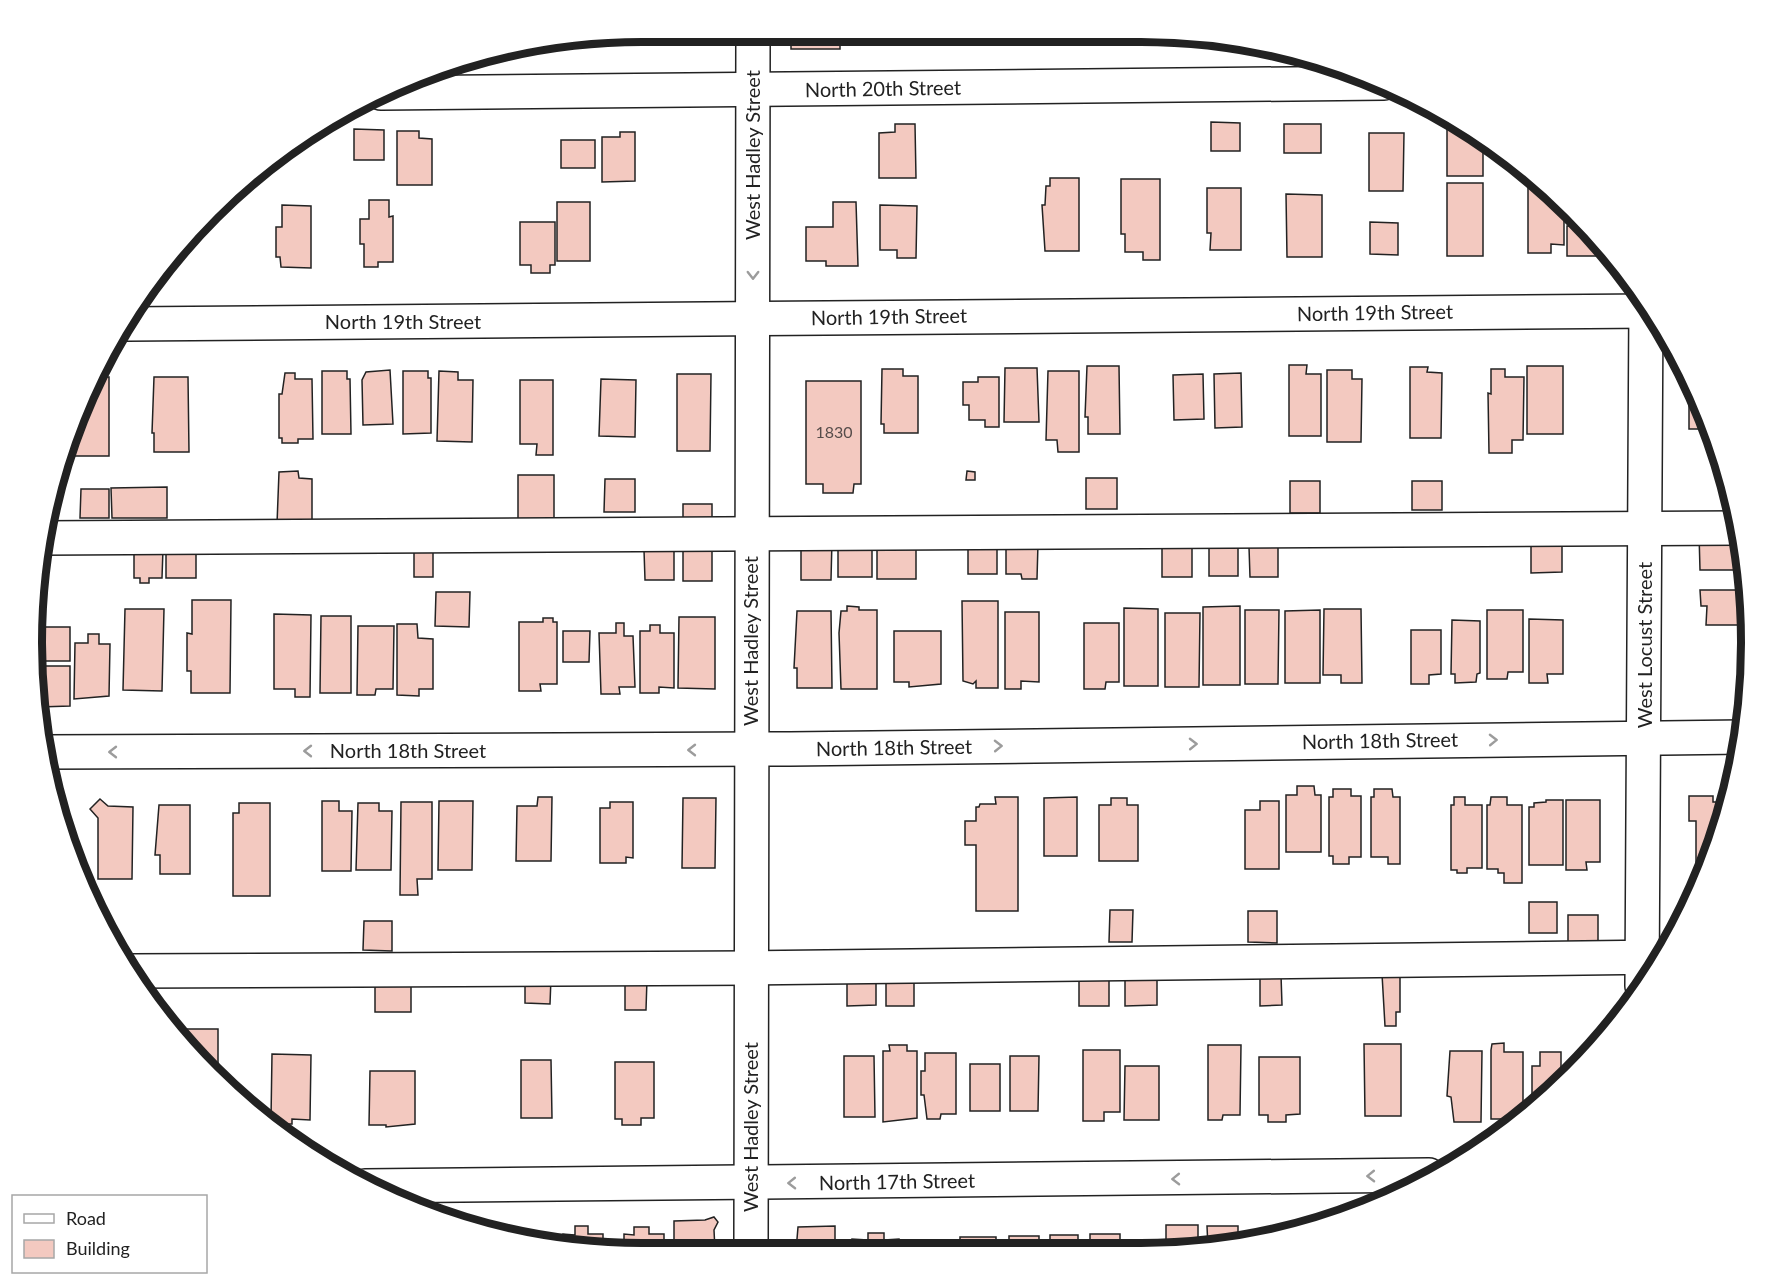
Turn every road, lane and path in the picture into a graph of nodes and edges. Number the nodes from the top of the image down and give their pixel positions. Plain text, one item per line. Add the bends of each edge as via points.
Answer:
1 (753, 42) edge
2 (1358, 83) edge
3 (753, 90) junction
4 (402, 93) edge
5 (1640, 309) edge
6 (753, 318) junction
7 (1648, 321) edge
8 (133, 324) edge
9 (1646, 528) junction
10 (1730, 528) edge
11 (752, 534) junction
12 (52, 538) edge
13 (1645, 737) junction
14 (1733, 737) edge
15 (750, 749) junction
16 (53, 752) edge
17 (1649, 962) edge
18 (1646, 967) edge
19 (751, 968) junction
20 (140, 971) edge
21 (1417, 1175) edge
22 (752, 1184) junction
23 (388, 1186) edge
24 (751, 1243) edge

1 - 3 street, West Hadley Street
2 - 3 street, North 20th Street
3 - 4 street, North 20th Street
3 -> 6 street, West Hadley Street
5 - 6 street, North 19th Street
6 - 8 street, North 19th Street
6 - 11 street, West Hadley Street
7 - 9 street, West Locust Street
9 - 10 street
9 - 11 street
9 - 13 street, West Locust Street
11 - 12 street
11 - 15 street, West Hadley Street
13 - 14 street, North 18th Street
15 -> 13 street, North 18th Street
13 - 17 street, West Locust Street
15 -> 16 street, North 18th Street
15 - 19 street, West Hadley Street
18 - 19 street
19 - 20 street
19 - 22 street, West Hadley Street
21 -> 22 street, North 17th Street
22 - 23 street, North 17th Street
22 - 24 street, West Hadley Street

